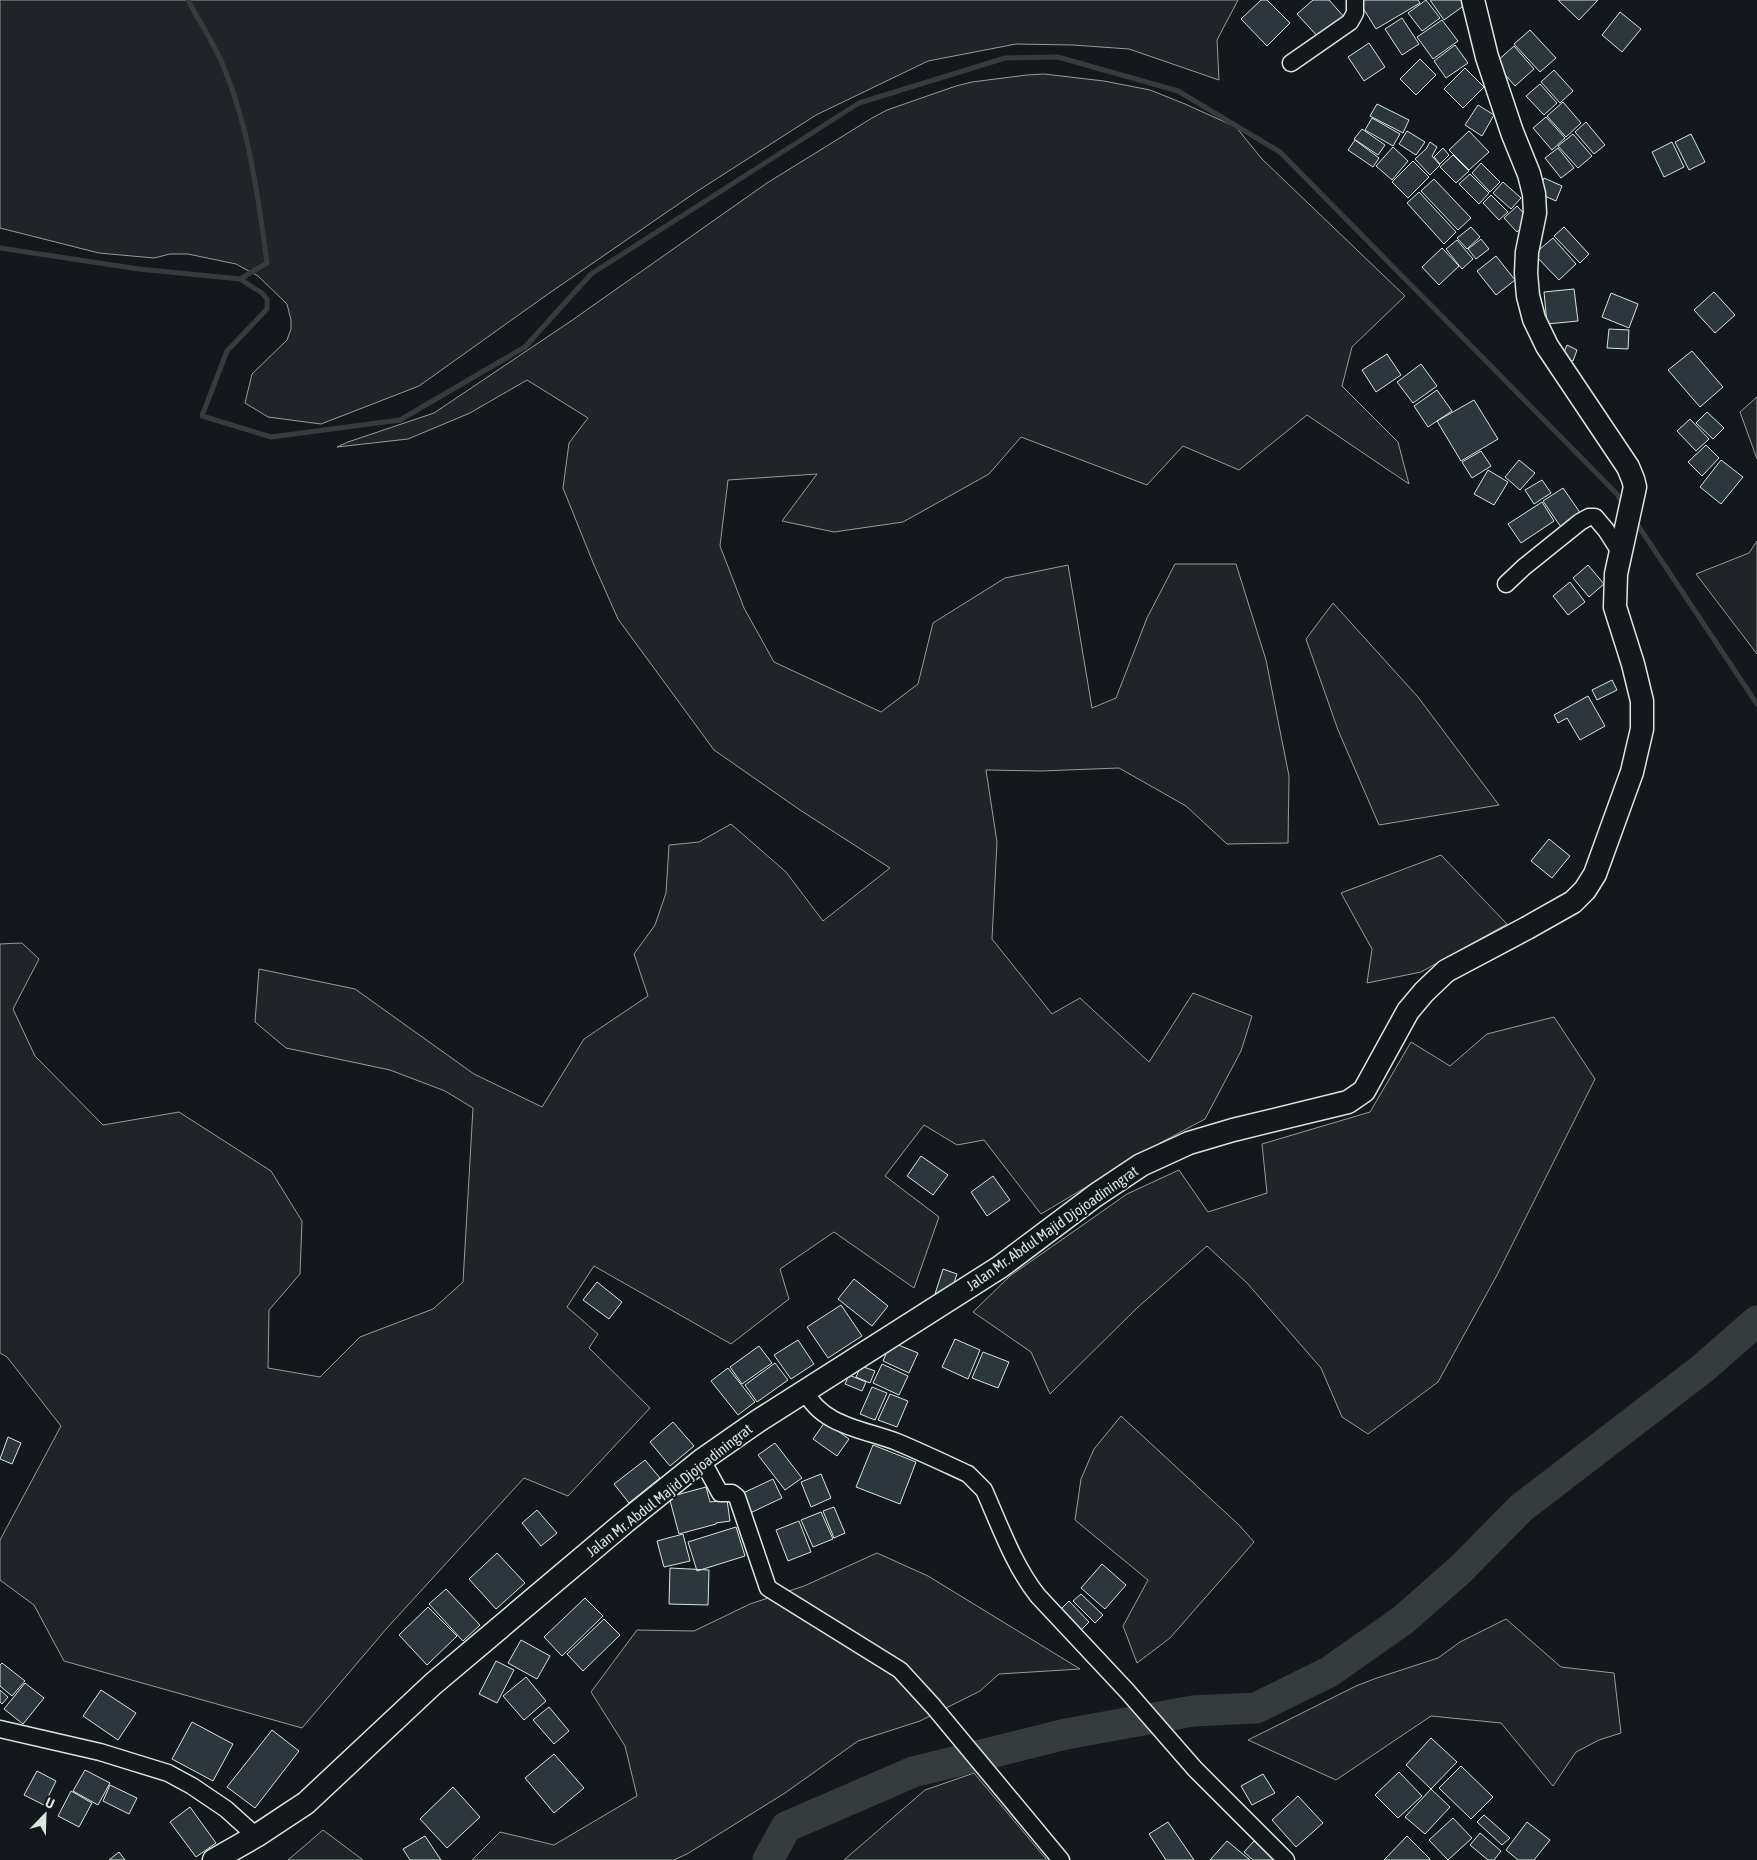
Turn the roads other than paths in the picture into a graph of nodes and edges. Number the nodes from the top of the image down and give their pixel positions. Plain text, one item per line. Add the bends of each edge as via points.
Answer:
1 (1355, 0) edge
2 (1473, 0) edge
3 (1291, 63) dead end
4 (1621, 546) junction
5 (1506, 584) dead end
6 (805, 1391) junction
7 (702, 1460) junction
8 (0, 1729) edge
9 (256, 1836) junction
10 (214, 1860) edge
11 (1061, 1860) edge
12 (1286, 1860) edge

1 - 3 street via 1355,13 1350,22
2 - 4 street, Jalan Mr. Abdul Majid Djojoadiningrat via 1487,57 1534,194 1535,213 1526,273 1534,319 1547,346 1633,478 1635,487
4 - 5 street via 1595,517 1589,517
4 - 6 street, Jalan Mr. Abdul Majid Djojoadiningrat via 1615,607 1642,701 1642,729 1632,772 1595,874 1585,890 1573,902 1446,971 1408,1011 1364,1091 1357,1097 1189,1143 1141,1165 1000,1267
6 - 7 street, Jalan Mr. Abdul Majid Djojoadiningrat
6 - 12 street via 811,1403 837,1422 897,1442 968,1474 984,1490 1030,1586 1195,1769
7 - 9 street, Jalan Mr. Abdul Majid Djojoadiningrat via 433,1684 306,1803
7 - 11 street via 720,1493 732,1493 737,1497 768,1588 900,1670
8 - 9 street via 100,1752 168,1772 226,1809
9 - 10 street, Jalan Mr. Abdul Majid Djojoadiningrat

